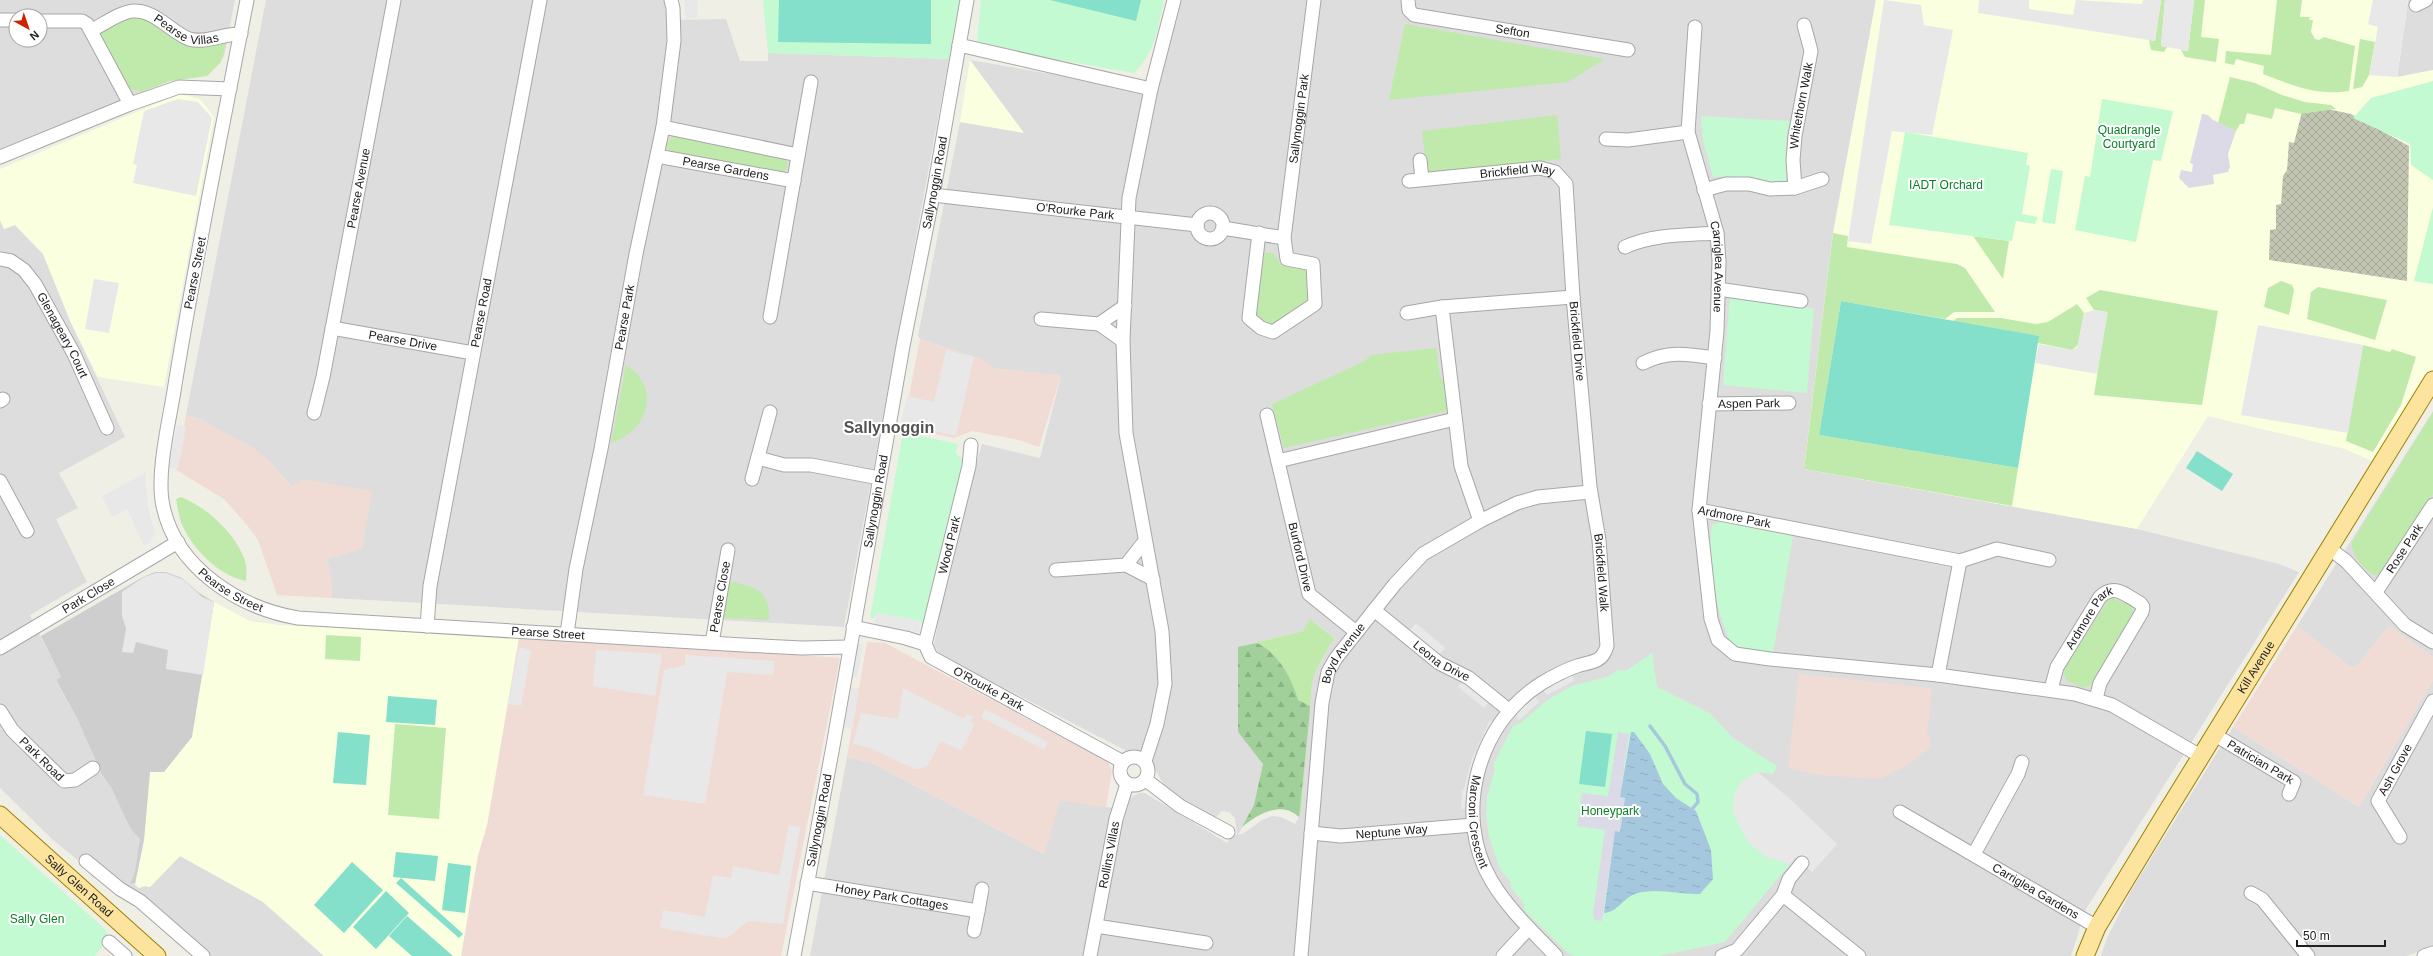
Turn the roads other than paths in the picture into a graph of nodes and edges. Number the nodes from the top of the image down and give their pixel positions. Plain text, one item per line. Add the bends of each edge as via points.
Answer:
1 (247, 0) edge
2 (394, 0) edge
3 (540, 0) edge
4 (671, 0) edge
5 (968, 0) edge
6 (1174, 0) edge
7 (1314, 0) edge
8 (1408, 0) edge
9 (48, 21) edge
10 (1804, 25) dead end
11 (1695, 27) dead end
12 (92, 30) junction
13 (241, 34) junction
14 (959, 46) junction
15 (1628, 50) dead end
16 (811, 82) dead end
17 (230, 89) junction
18 (1150, 89) junction
19 (130, 104) junction
20 (663, 127) junction
21 (1688, 132) junction
22 (1606, 139) dead end
23 (798, 155) junction
24 (658, 156) junction
25 (0, 157) edge
26 (1420, 160) dead end
27 (1822, 179) dead end
28 (794, 182) junction
29 (1795, 188) junction
30 (1704, 190) junction
31 (933, 195) junction
32 (1130, 219) junction
33 (1197, 225) junction
34 (1223, 228) junction
35 (1259, 233) junction
36 (1717, 233) junction
37 (1284, 238) junction
38 (1625, 247) dead end
39 (0, 259) edge
40 (1718, 289) junction
41 (1573, 297) junction
42 (1800, 301) dead end
43 (1125, 306) junction
44 (1442, 307) junction
45 (1408, 313) dead end
46 (770, 317) dead end
47 (1040, 320) dead end
48 (1099, 324) junction
49 (332, 328) junction
50 (1123, 341) junction
51 (473, 353) junction
52 (1715, 358) junction
53 (1643, 363) dead end
54 (2433, 380) edge
55 (1789, 403) dead end
56 (1709, 404) junction
57 (770, 412) dead end
58 (314, 413) dead end
59 (1267, 415) dead end
60 (1455, 419) junction
61 (108, 428) dead end
62 (971, 445) dead end
63 (758, 458) junction
64 (1278, 461) junction
65 (879, 478) junction
66 (752, 479) dead end
67 (1, 484) edge
68 (1590, 492) junction
69 (2433, 505) edge
70 (1699, 510) junction
71 (1480, 521) junction
72 (27, 531) dead end
73 (178, 542) junction
74 (1144, 542) junction
75 (2330, 549) junction
76 (728, 550) dead end
77 (2049, 560) dead end
78 (1960, 561) junction
79 (1126, 566) junction
80 (1056, 570) dead end
81 (1152, 579) junction
82 (2376, 592) junction
83 (1374, 610) junction
84 (427, 626) junction
85 (853, 627) junction
86 (1356, 632) junction
87 (567, 634) junction
88 (2433, 642) edge
89 (712, 643) junction
90 (925, 644) junction
91 (849, 647) junction
92 (0, 648) edge
93 (1604, 654) joint
94 (1938, 675) junction
95 (2051, 689) junction
96 (2096, 699) junction
97 (2433, 701) edge
98 (0, 711) edge
99 (1510, 711) junction
100 (2215, 736) junction
101 (2202, 757) junction
102 (1145, 761) junction
103 (1123, 762) junction
104 (2022, 762) dead end
105 (93, 768) dead end
106 (1146, 780) junction
107 (1128, 784) junction
108 (2289, 794) dead end
109 (1900, 812) dead end
110 (0, 815) edge
111 (1473, 825) junction
112 (1228, 832) dead end
113 (1311, 833) junction
114 (2400, 837) dead end
115 (1974, 854) junction
116 (86, 861) dead end
117 (1802, 863) dead end
118 (807, 883) junction
119 (982, 889) dead end
120 (2251, 893) dead end
121 (1783, 895) junction
122 (978, 911) junction
123 (1096, 926) junction
124 (2097, 927) junction
125 (1529, 928) junction
126 (974, 931) dead end
127 (109, 942) dead end
128 (1206, 943) dead end
129 (2433, 953) edge
130 (125, 956) edge
131 (158, 956) edge
132 (202, 956) edge
133 (794, 956) edge
134 (1090, 956) edge
135 (1301, 956) edge
136 (1503, 956) edge
137 (1556, 956) edge
138 (1727, 956) edge
139 (1859, 956) edge
140 (2085, 956) edge
141 (2308, 956) edge
142 (2424, 956) edge

1 - 13 street, Pearse Street
2 - 49 street, Pearse Avenue
3 - 51 street, Pearse Road
4 - 20 street, Pearse Park via 674,41
5 - 14 street, Sallynoggin Road
6 - 18 street
7 - 37 street, Sallynoggin Park
8 - 15 street, Sefton via 1409,10 1414,15
9 - 12 street via 82,21
10 - 29 street, Whitethorn Walk via 1811,52 1795,136
11 - 21 street, Carriglea Avenue
12 - 13 street, Pearse Villas via 127,12 144,10 190,40
12 - 19 street
13 - 17 street, Pearse Street
14 - 18 street
14 - 31 street, Sallynoggin Road
16 - 23 street
17 - 19 street via 179,87
17 - 73 street, Pearse Street via 179,360 161,476 162,505
18 - 32 street via 1129,198
19 - 25 street
20 - 23 street
20 - 24 street, Pearse Park
21 - 22 street via 1628,140
21 - 30 street, Carriglea Avenue
23 - 28 street
24 - 28 street, Pearse Gardens
24 - 87 street, Pearse Park via 636,254 601,449 576,569
26 - 41 street, Brickfield Way via 1415,180 1540,168 1554,172 1566,184
27 - 29 street
28 - 46 street
29 - 30 street via 1770,189 1750,184 1726,184
30 - 36 street, Carriglea Avenue
31 - 32 street, O'Rourke Park
31 - 65 street, Sallynoggin Road
32 - 33 street
32 - 43 street, O'Rourke Park
33 - 34 street via 1199,234 1208,239 1219,235
33 - 34 street via 1202,216 1212,213 1219,217
34 - 35 street
35 - 37 street
35 - 37 street, Sallynoggin Park via 1249,318 1261,328 1273,332 1315,304 1313,264 1287,259
36 - 38 street via 1667,237 1637,242
36 - 40 street, Carriglea Avenue
39 - 61 street, Glenageary Court via 11,261 24,270 36,284 74,354
40 - 42 street
40 - 52 street, Carriglea Avenue
41 - 44 street, Brickfield Drive
41 - 68 street, Brickfield Drive
43 - 48 street
43 - 50 street, O'Rourke Park
44 - 45 street, Brickfield Drive
44 - 60 street
47 - 48 street
48 - 50 street
49 - 51 street, Pearse Drive
49 - 58 street, Pearse Avenue
50 - 74 street, O'Rourke Park via 1126,433
51 - 84 street, Pearse Road via 430,586
52 - 53 street via 1678,353 1656,356
52 - 56 street, Carriglea Avenue
54 - 75 main road, Kill Avenue
55 - 56 street, Aspen Park
56 - 70 street, Carriglea Avenue
57 - 63 street
59 - 64 street, Burford Drive
60 - 64 street
60 - 71 street via 1461,466
62 - 90 street, Wood Park via 969,466
63 - 65 street via 784,465 811,466
63 - 66 street
64 - 86 street, Burford Drive via 1309,594
65 - 85 street, Sallynoggin Road
67 - 72 street
68 - 71 street, Boyd Avenue via 1538,497 1517,503
68 - 93 street, Brickfield Walk via 1599,540 1607,644
69 - 82 street, Rose Park
70 - 78 street, Ardmore Park
70 - 94 street, Ardmore Park via 1711,619 1718,640 1735,654
71 - 83 street, Boyd Avenue via 1423,554
73 - 84 street, Pearse Street via 213,583 280,615
73 - 92 street, Park Close
74 - 79 street
74 - 81 street, O'Rourke Park
75 - 82 street via 2346,561
75 - 100 main road, Kill Avenue
76 - 89 street, Pearse Close
77 - 78 street via 1997,548
78 - 94 street
79 - 80 street
79 - 81 street
81 - 102 street, O'Rourke Park via 1162,631 1164,684 1157,724
82 - 88 street via 2405,625
83 - 86 street, Boyd Avenue
83 - 99 street, Leona Drive via 1439,663 1469,678
84 - 87 street, Pearse Street
85 - 90 street
85 - 91 street, Sallynoggin Road
86 - 113 street, Boyd Avenue via 1328,672 1322,704
87 - 89 street, Pearse Street
89 - 91 street, Pearse Street via 802,648
90 - 103 street, O'Rourke Park via 931,657
91 - 118 street, Sallynoggin Road
93 - 99 street, Marconi Crescent via 1598,660 1573,668 1541,684
94 - 95 street, Ardmore Park
95 - 96 street, Ardmore Park
95 - 96 street, Ardmore Park via 2057,667 2100,597 2107,590 2115,590 2143,607 2100,683
96 - 101 street, Ardmore Park via 2112,705
97 - 114 street, Ash Grove via 2378,801
98 - 105 street, Park Road via 12,730 64,781 75,780
99 - 111 street, Marconi Crescent via 1492,737 1476,772
100 - 101 main road, Kill Avenue
100 - 108 street, Patrician Park via 2294,782
101 - 124 main road, Kill Avenue
102 - 103 street via 1137,757
102 - 106 street via 1149,771
103 - 107 street via 1120,772 1123,781
104 - 115 street via 2018,774
106 - 107 street via 1137,786
106 - 112 street via 1180,806
107 - 123 street, Rollins Villas via 1116,819
109 - 115 street, Carriglea Gardens
110 - 131 main road, Sally Glen Road
111 - 113 street, Neptune Way via 1341,836
111 - 125 street, Marconi Crescent via 1481,858 1490,879
113 - 135 street, Boyd Avenue
115 - 124 street, Carriglea Gardens
116 - 132 street via 120,889 140,901
117 - 121 street via 1789,879
118 - 122 street, Honey Park Cottages
118 - 133 street, Sallynoggin Road
119 - 122 street
120 - 141 street via 2262,899
121 - 138 street via 1737,950
121 - 139 street
122 - 126 street
123 - 128 street
123 - 134 street, Rollins Villas
124 - 140 main road, Kill Avenue
125 - 136 street
125 - 137 street, Marconi Crescent
127 - 130 street
129 - 142 street

